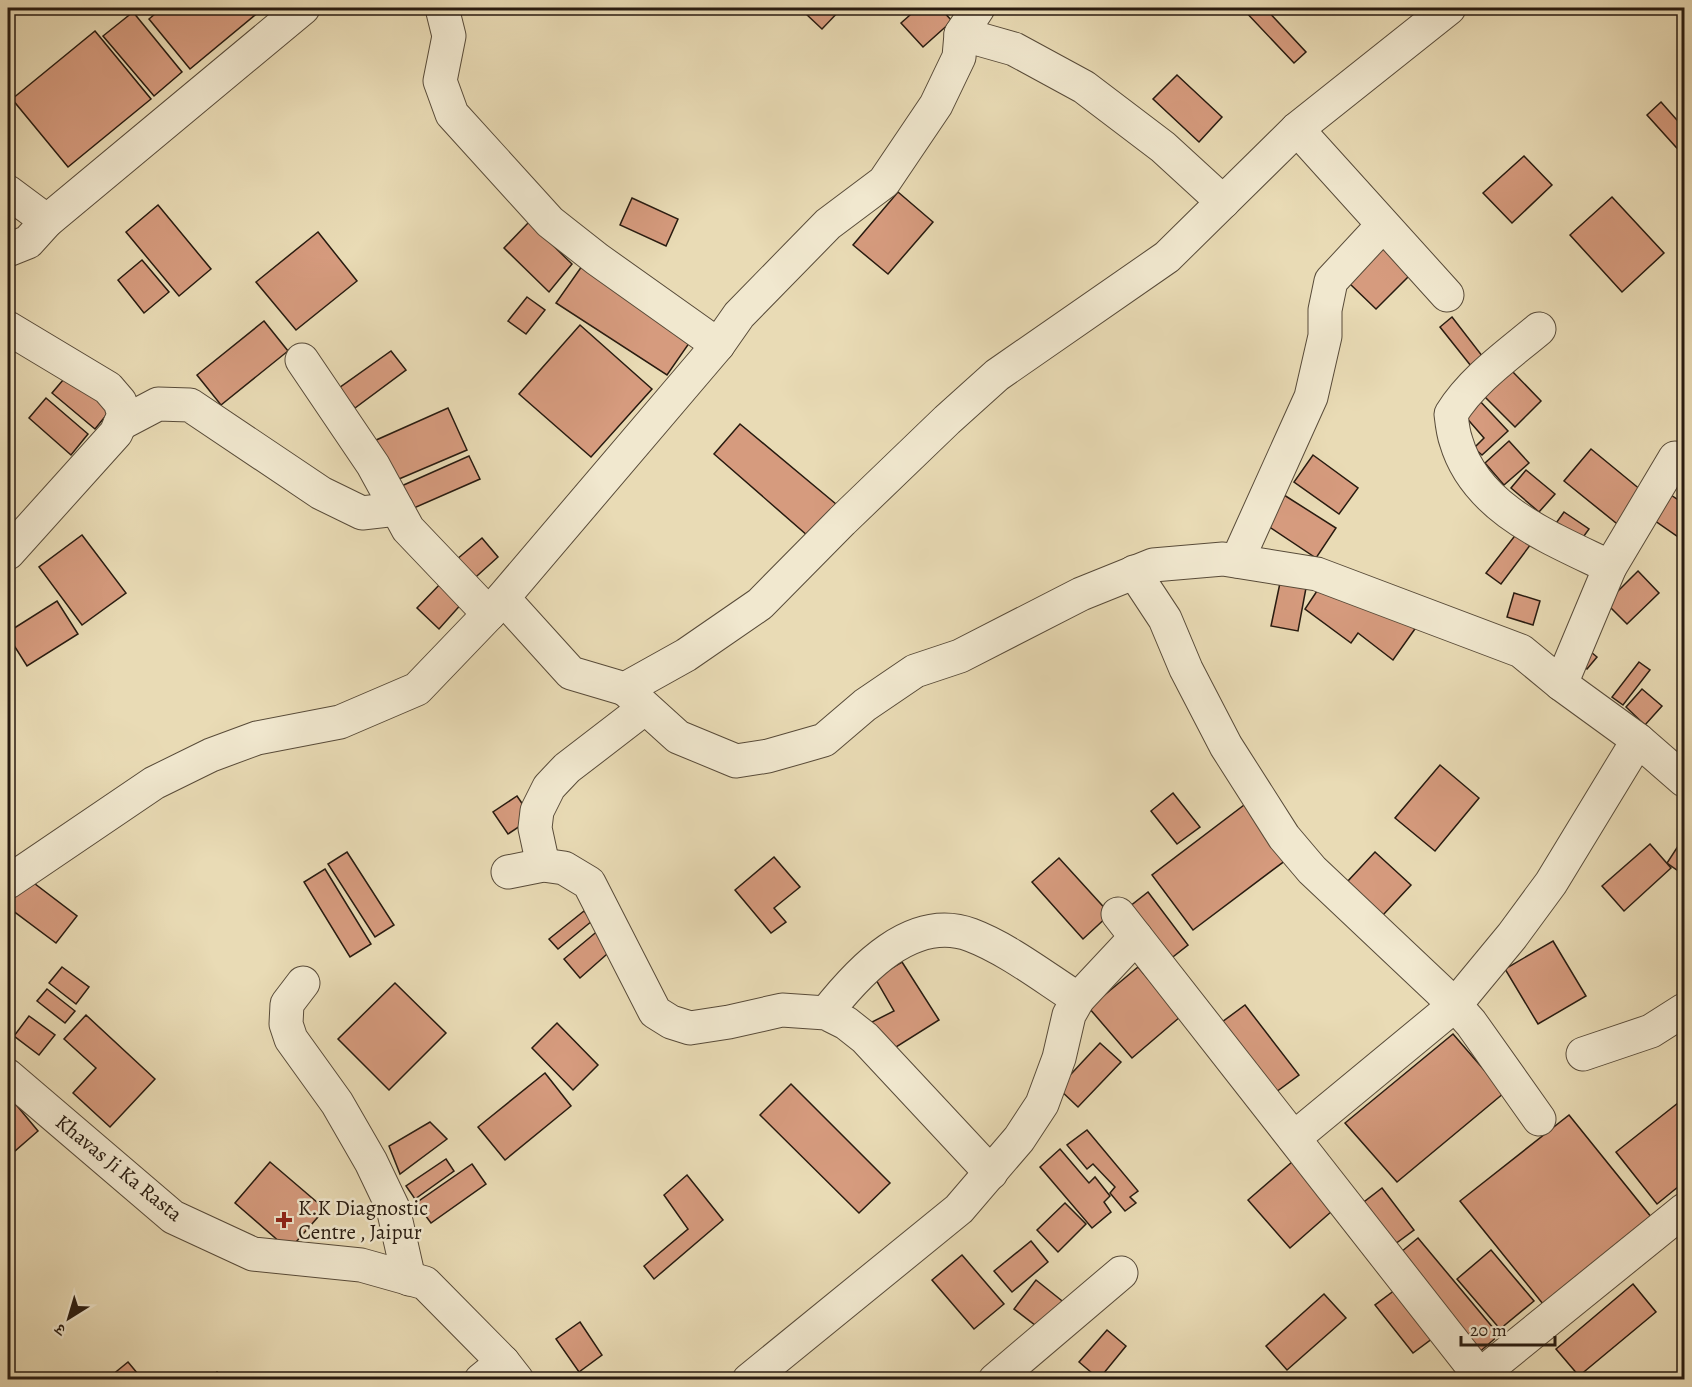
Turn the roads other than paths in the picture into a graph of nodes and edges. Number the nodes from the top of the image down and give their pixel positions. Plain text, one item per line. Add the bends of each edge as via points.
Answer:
1 (303, 8) edge
2 (442, 8) edge
3 (1449, 8) edge
4 (970, 21) edge
5 (1297, 129) junction
6 (8, 192) edge
7 (1222, 202) junction
8 (47, 221) junction
9 (1383, 225) junction
10 (8, 250) edge
11 (1447, 295) dead end
12 (8, 328) edge
13 (1539, 329) dead end
14 (718, 345) junction
15 (303, 360) dead end
16 (120, 424) junction
17 (1675, 458) dead end
18 (397, 509) junction
19 (8, 553) edge
20 (1237, 561) junction
21 (1610, 567) junction
22 (1134, 572) junction
23 (496, 606) junction
24 (1560, 684) junction
25 (635, 699) junction
26 (1638, 740) junction
27 (1684, 780) edge
28 (543, 865) junction
29 (508, 872) dead end
30 (8, 882) edge
31 (303, 983) dead end
32 (1078, 999) junction
33 (1455, 1005) junction
34 (1684, 1010) edge
35 (826, 1012) junction
36 (1583, 1054) dead end
37 (8, 1076) edge
38 (1539, 1119) dead end
39 (1294, 1138) junction
40 (991, 1173) junction
41 (1684, 1210) edge
42 (1120, 1273) dead end
43 (409, 1279) junction
44 (501, 1374) edge
45 (1479, 1378) edge
46 (749, 1380) edge
47 (995, 1380) edge

1 - 8 street
2 - 14 street via 449,36 440,81 452,114 550,222
3 - 5 street
4 - 7 street via 1084,87 1163,147
4 - 14 street via 959,57 936,105 884,182 828,224 739,315
5 - 7 street
5 - 9 street
6 - 8 street
7 - 25 street via 1167,256 998,375 760,604 686,655
8 - 10 street via 28,242
9 - 11 street
9 - 20 street via 1331,281 1311,397
12 - 16 street via 108,388 120,402 124,415
13 - 21 street via 1463,395 1451,414 1456,442 1470,472 1513,516
14 - 23 street
15 - 18 street via 373,465
16 - 18 street via 158,404 190,405 321,493 362,513
16 - 19 street via 117,433
17 - 21 street
18 - 23 street via 408,529
20 - 22 street via 1153,565
20 - 24 street via 1317,574 1521,651
21 - 24 street
22 - 25 street via 1081,594 960,656 915,671 824,740 768,756 736,761 678,737
22 - 33 street via 1165,619 1226,746 1284,837 1312,870
23 - 25 street via 571,673
23 - 30 street via 417,689 340,722 258,738 211,755 154,783
24 - 26 street
25 - 28 street via 549,787 537,811 535,828
26 - 27 street
26 - 33 street via 1551,883
28 - 29 street
28 - 35 street via 564,868 589,884 655,1012 671,1022 690,1028 782,1010
31 - 43 street via 287,1004 286,1024 291,1039 337,1103 393,1208
32 - 35 street via 970,934 938,930 908,939 877,957
32 - 39 street via 1127,925
32 - 40 street via 1069,1015 1042,1104
33 - 38 street
33 - 39 street
34 - 36 street via 1651,1031
35 - 40 street via 865,1038
37 - 43 street, Khavas Ji Ka Rasta via 173,1216 254,1254 361,1265
39 - 45 street
40 - 46 street via 959,1209
41 - 45 street
42 - 47 street
43 - 44 street, Khavas Ji Ka Rasta via 425,1283

